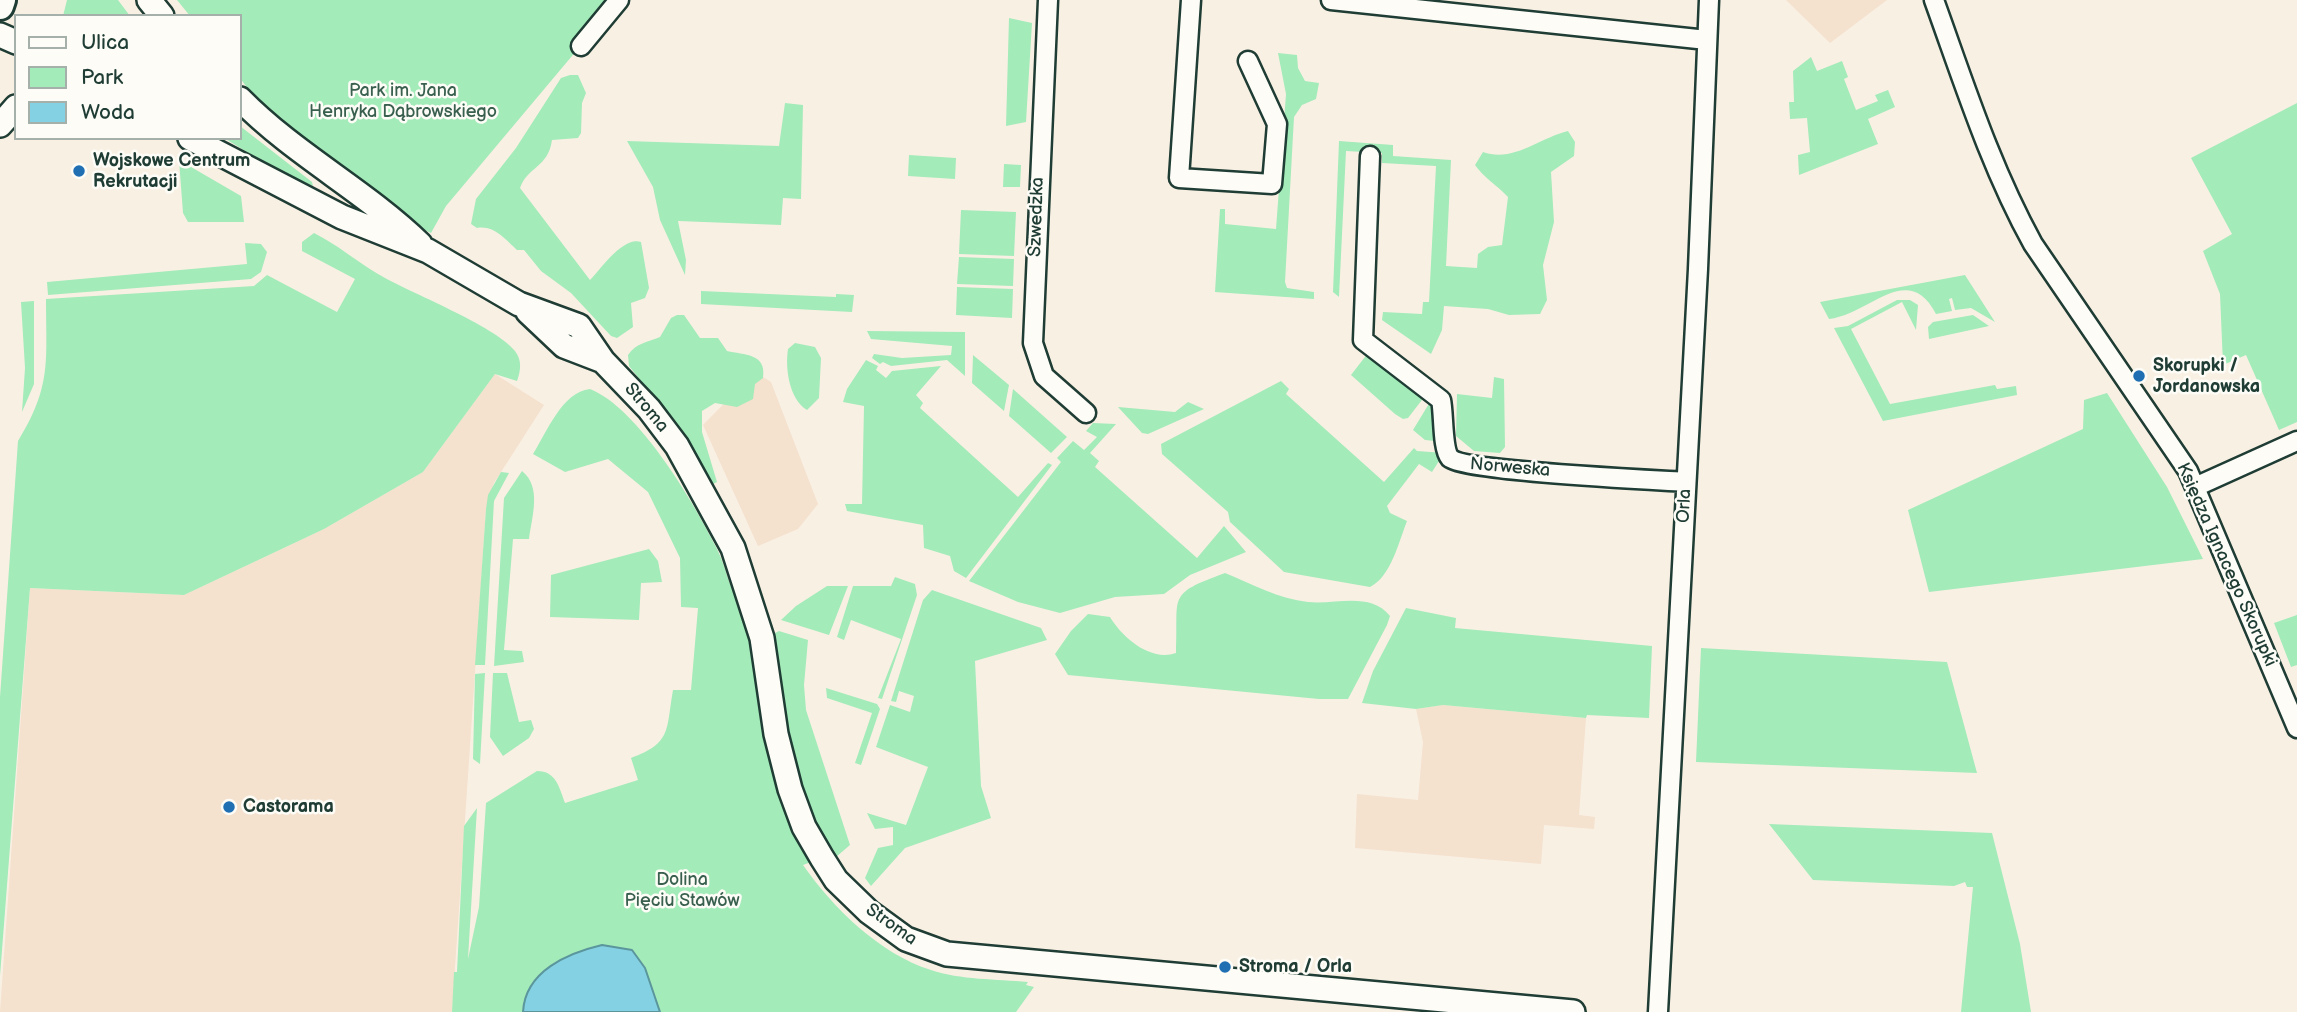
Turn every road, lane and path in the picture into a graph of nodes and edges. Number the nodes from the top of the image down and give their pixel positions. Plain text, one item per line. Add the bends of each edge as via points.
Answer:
1 (2, 0) edge
2 (149, 0) edge
3 (619, 0) edge
4 (1048, 0) edge
5 (1191, 0) edge
6 (1331, 0) edge
7 (1709, 0) edge
8 (1934, 0) edge
9 (0, 6) edge
10 (160, 14) edge
11 (1707, 40) junction
12 (581, 46) dead end
13 (1248, 61) dead end
14 (242, 101) edge
15 (14, 109) edge
16 (0, 125) edge
17 (194, 140) edge
18 (1370, 156) dead end
19 (428, 251) junction
20 (1086, 413) dead end
21 (2297, 441) edge
22 (1686, 482) junction
23 (2195, 486) junction
24 (2297, 728) edge
25 (1573, 1012) edge
26 (1658, 1012) edge

1 - 9 main road
2 - 10 street
3 - 12 street
4 - 20 street, Szwedzka via 1032,343 1044,376
5 - 13 street via 1179,178 1272,184 1277,124
6 - 11 street
7 - 11 street, Orla
8 - 23 street, Księdza Ignacego Skorupki via 2011,204
11 - 22 street, Orla
14 - 19 street, Stroma via 287,143 383,209
15 - 16 street
17 - 19 street, Stroma via 342,217
18 - 22 street, Norweska via 1363,340 1441,400 1446,450 1455,461
19 - 25 street, Stroma via 519,304 579,326 603,361 677,446 733,548 756,614 776,734 804,827 836,880 906,939 947,954
21 - 23 street
22 - 26 street, Orla
23 - 24 street, Księdza Ignacego Skorupki

